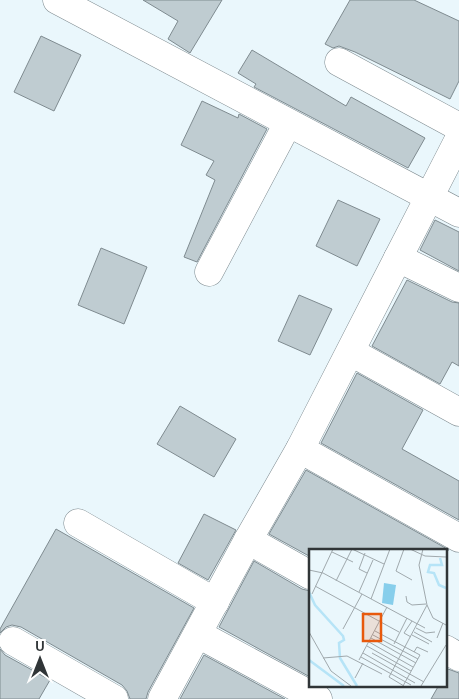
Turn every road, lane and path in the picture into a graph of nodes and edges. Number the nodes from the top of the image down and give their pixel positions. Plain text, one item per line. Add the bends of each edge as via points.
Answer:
1 (57, 0) edge
2 (339, 62) dead end
3 (288, 123) junction
4 (459, 127) edge
5 (459, 139) edge
6 (428, 197) junction
7 (459, 213) edge
8 (398, 258) junction
9 (209, 272) dead end
10 (459, 288) edge
11 (351, 352) junction
12 (459, 412) edge
13 (300, 449) junction
14 (78, 523) dead end
15 (459, 538) edge
16 (248, 540) junction
17 (309, 574) edge
18 (215, 602) junction
19 (198, 634) junction
20 (13, 641) dead end
21 (446, 650) edge
22 (459, 657) edge
23 (114, 699) edge
24 (162, 699) edge
25 (318, 699) edge

1 - 3 street
2 - 4 street
3 - 6 street
3 - 9 street
5 - 6 street
6 - 7 street
6 - 8 street
8 - 10 street
8 - 11 street
11 - 12 street
11 - 13 street
13 - 15 street
13 - 16 street
14 - 18 street
16 - 17 street
16 - 18 street
18 - 19 street
19 - 24 street
19 - 25 street
20 - 23 street
21 - 22 street

